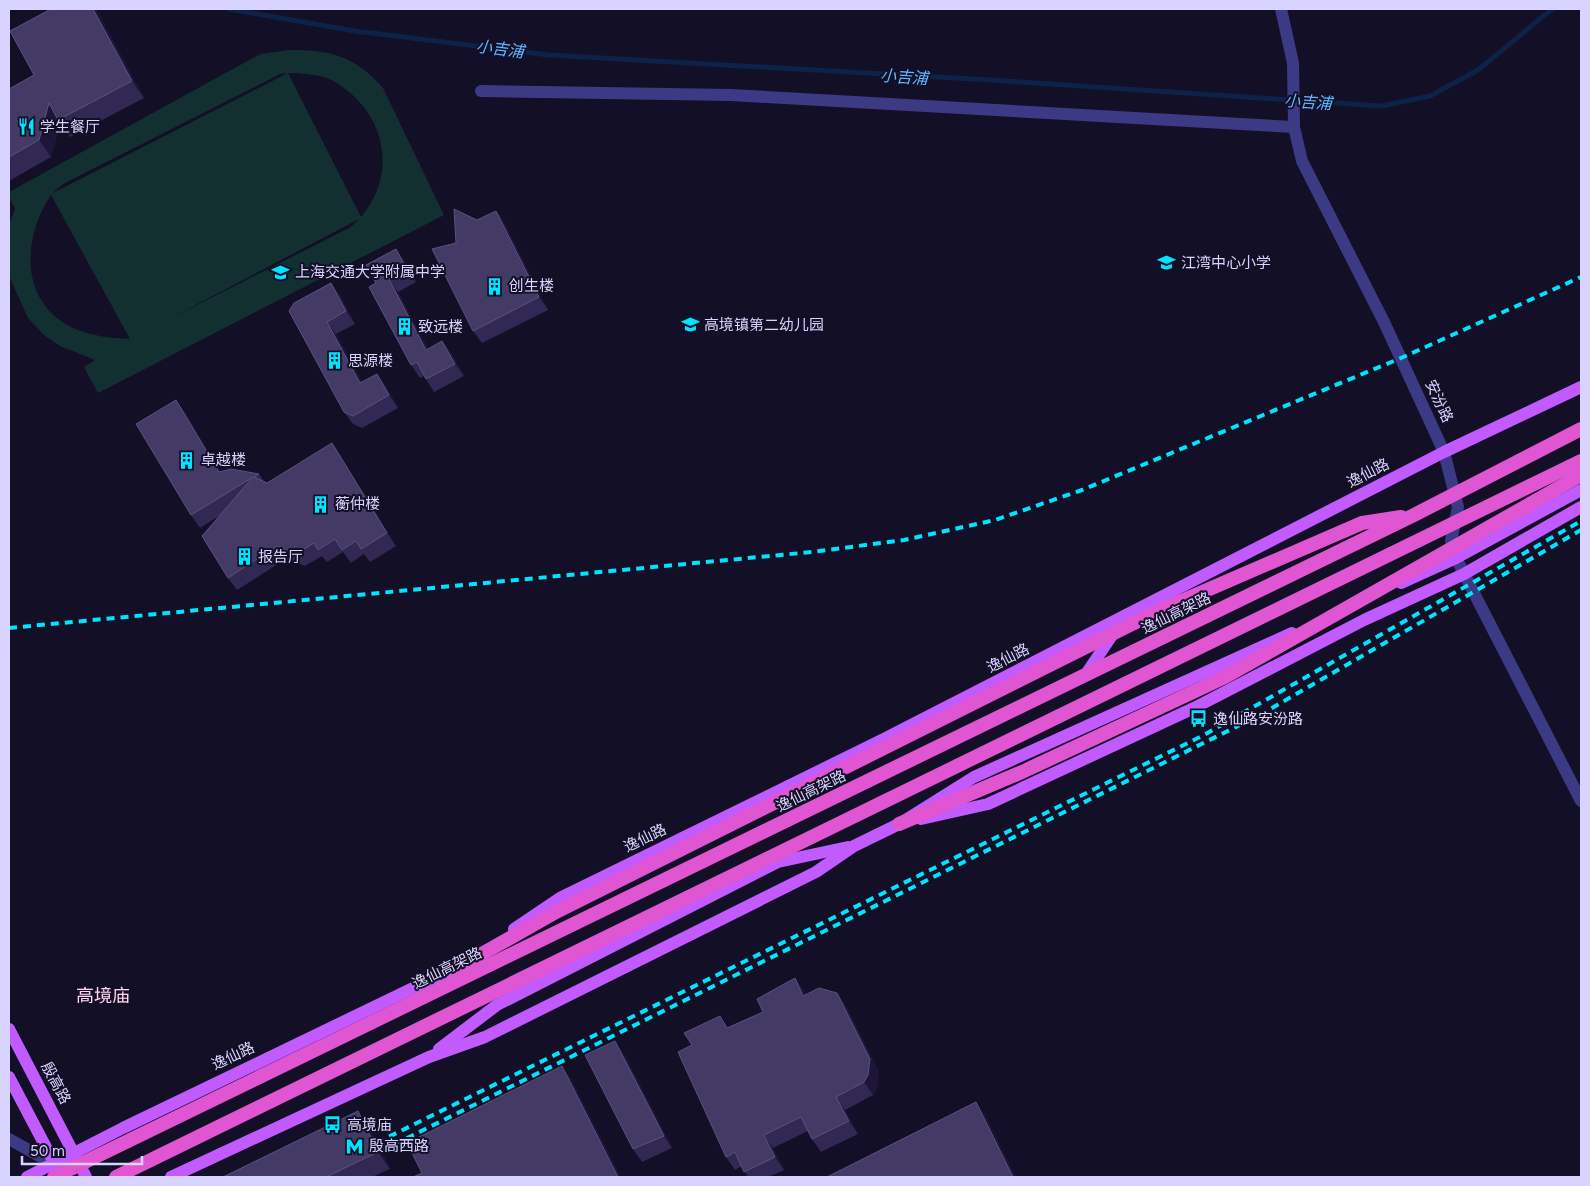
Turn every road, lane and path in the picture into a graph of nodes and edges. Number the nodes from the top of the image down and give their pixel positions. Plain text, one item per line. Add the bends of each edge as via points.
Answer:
1 (1281, 9) edge
2 (481, 91) dead end
3 (1294, 126) junction
4 (1581, 386) edge
5 (1581, 428) edge
6 (1444, 452) junction
7 (1581, 461) edge
8 (1581, 475) edge
9 (1581, 490) edge
10 (1454, 491) junction
11 (1581, 507) edge
12 (1414, 515) junction
13 (1456, 558) junction
14 (1464, 574) junction
15 (1123, 618) junction
16 (1088, 671) junction
17 (1581, 800) edge
18 (898, 824) junction
19 (854, 846) junction
20 (455, 969) junction
21 (9, 1029) edge
22 (429, 1057) junction
23 (9, 1078) edge
24 (9, 1139) edge
25 (75, 1152) junction
26 (54, 1170) edge
27 (27, 1177) edge
28 (62, 1177) edge
29 (68, 1177) edge
30 (86, 1177) edge
31 (116, 1177) edge
32 (171, 1177) edge

1 - 3 street, 安汾路 via 1294,63
2 - 3 street via 731,95
3 - 6 street, 安汾路 via 1302,161 1384,322
4 - 6 main road, 逸仙路
5 - 10 main road, 逸仙路
5 - 12 highway, 逸仙高架路
6 - 10 street, 安汾路
6 - 15 main road, 逸仙路
7 - 31 highway
8 - 18 highway via 1225,678 1022,772
9 - 13 main road
10 - 13 street, 安汾路 via 1458,507 1451,541
10 - 16 main road, 逸仙路
11 - 14 main road
12 - 20 highway via 1362,523 1154,613 586,897
12 - 26 highway, 逸仙高架路
13 - 14 street, 安汾路
13 - 18 main road via 974,777
14 - 17 street, 安汾路
14 - 18 main road via 1364,620 1194,708 988,804
15 - 16 main road
15 - 20 main road, 逸仙路 via 560,898
16 - 20 main road, 逸仙路 via 563,928
18 - 19 main road
19 - 22 main road via 816,872 485,1037
19 - 22 main road via 778,862 497,1005
20 - 25 main road, 逸仙路
21 - 25 main road, 殷高路
22 - 32 main road
23 - 26 main road
24 - 26 street
25 - 26 main road, 逸仙路
25 - 30 main road
26 - 27 main road, 逸仙路
26 - 28 main road
26 - 29 street

